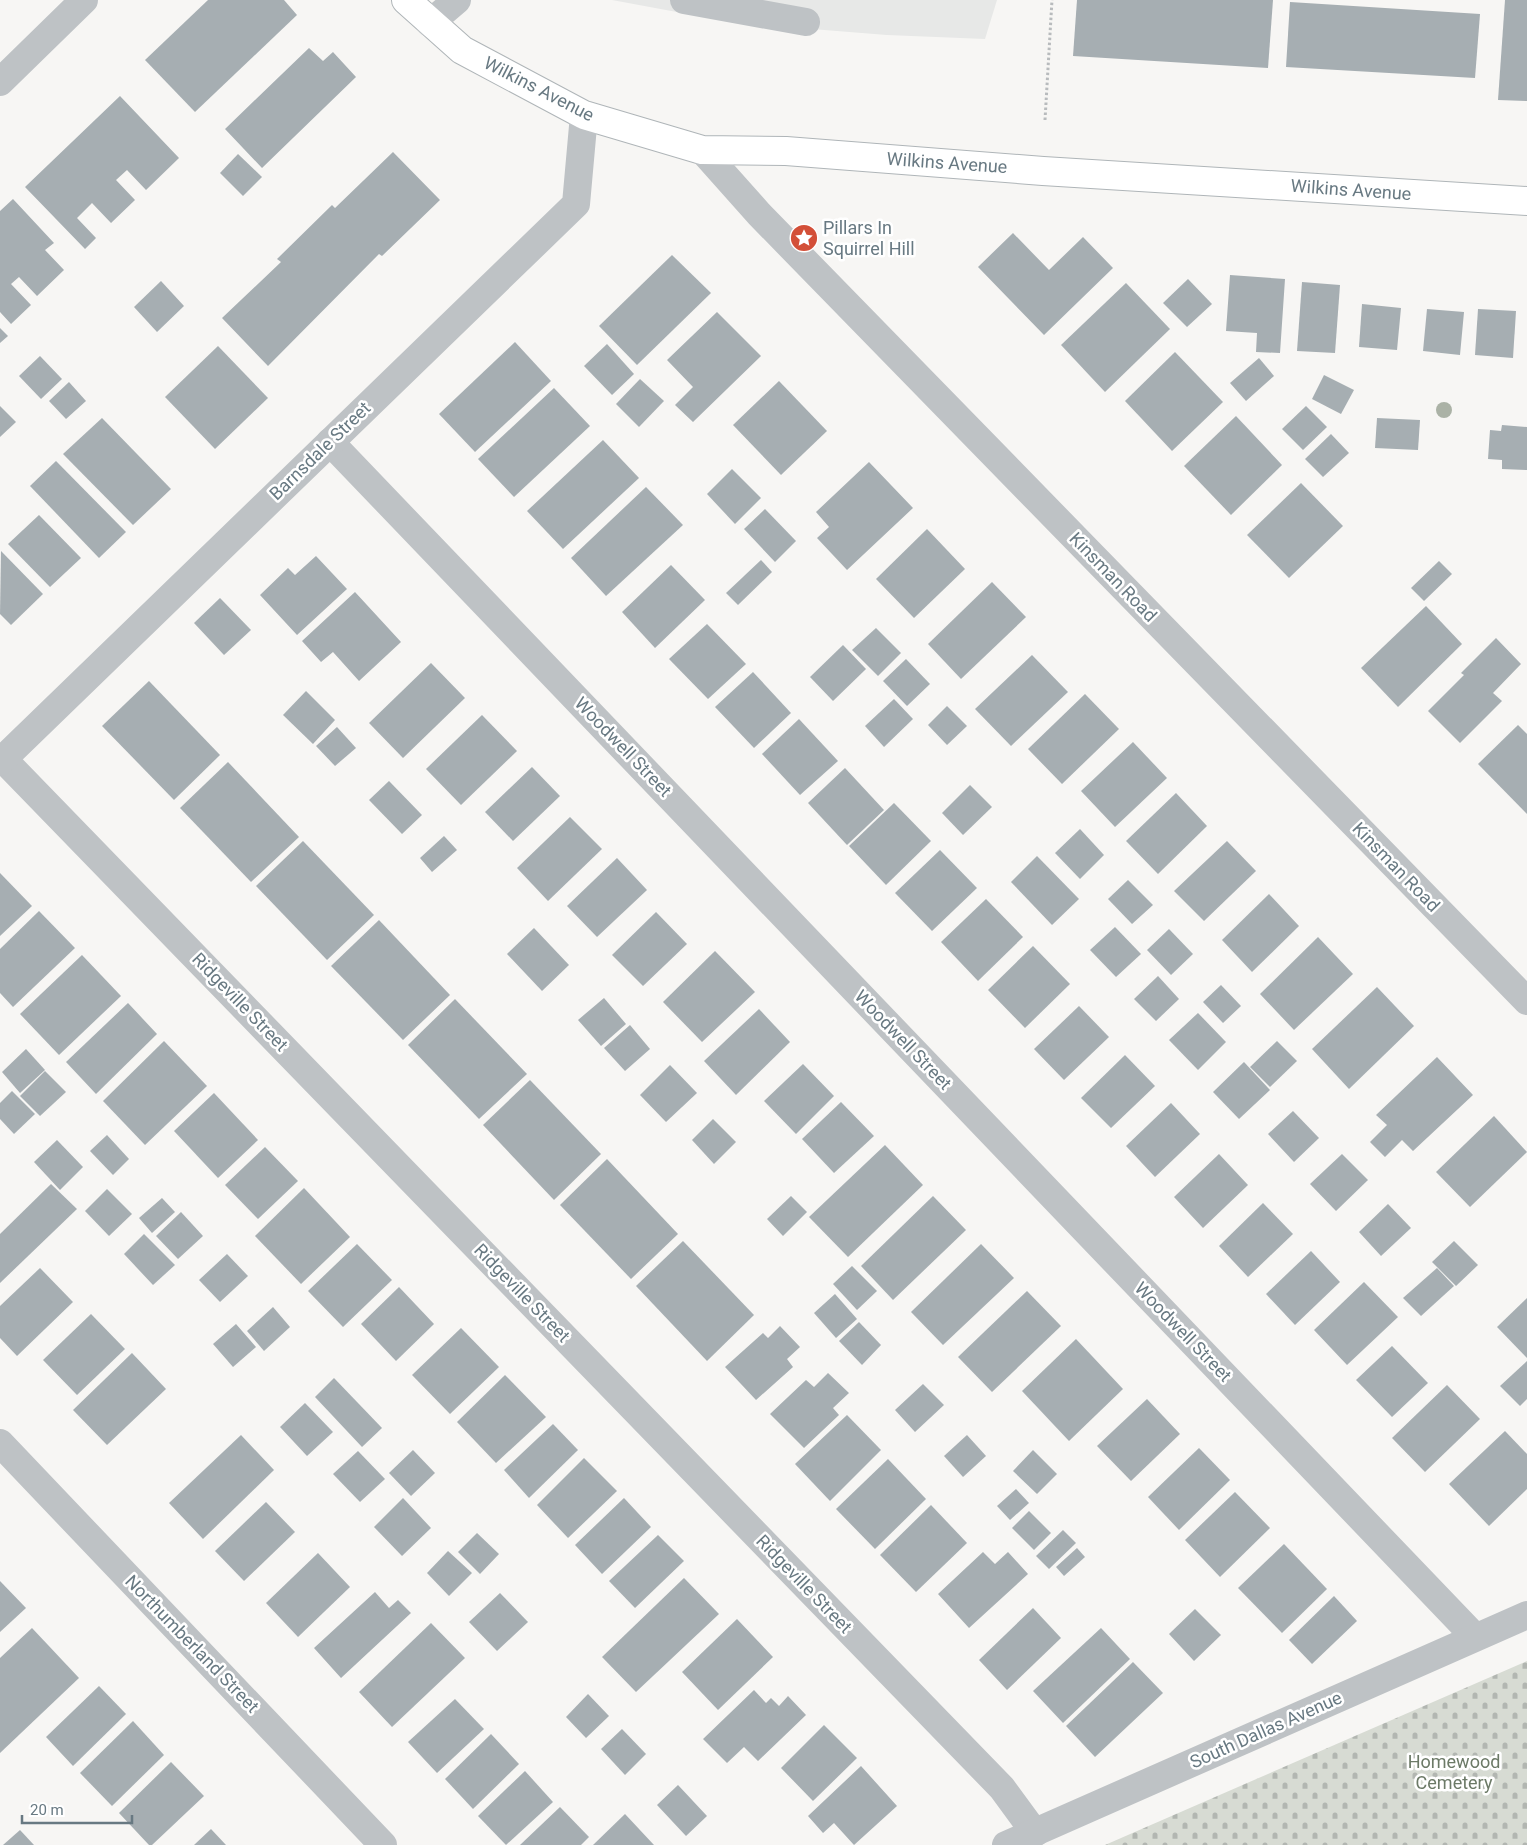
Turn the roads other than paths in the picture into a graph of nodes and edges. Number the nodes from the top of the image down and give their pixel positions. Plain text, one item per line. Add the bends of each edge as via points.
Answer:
1 (84, 0) edge
2 (406, 0) edge
3 (457, 0) edge
4 (684, 0) edge
5 (806, 22) dead end
6 (430, 24) junction
7 (0, 82) edge
8 (584, 115) junction
9 (702, 150) junction
10 (1527, 201) edge
11 (330, 442) junction
12 (1, 760) edge
13 (1527, 1001) edge
14 (0, 1443) edge
15 (1527, 1615) edge
16 (1476, 1637) junction
17 (1035, 1833) junction
18 (383, 1845) edge
19 (1006, 1845) edge

1 - 7 street
2 - 6 main road, Wilkins Avenue
3 - 6 street
4 - 5 street
6 - 8 main road, Wilkins Avenue via 462,50
8 - 9 main road, Wilkins Avenue
8 - 11 street, Barnsdale Street via 576,204
9 - 10 main road, Wilkins Avenue via 786,151 1043,171
9 - 13 street, Kinsman Road via 759,214
11 - 12 street, Barnsdale Street
11 - 16 street, Woodwell Street
12 - 17 street, Ridgeville Street via 1002,1788
14 - 18 street, Northumberland Street
15 - 16 street, South Dallas Avenue
16 - 17 street, South Dallas Avenue
17 - 19 street, South Dallas Avenue

